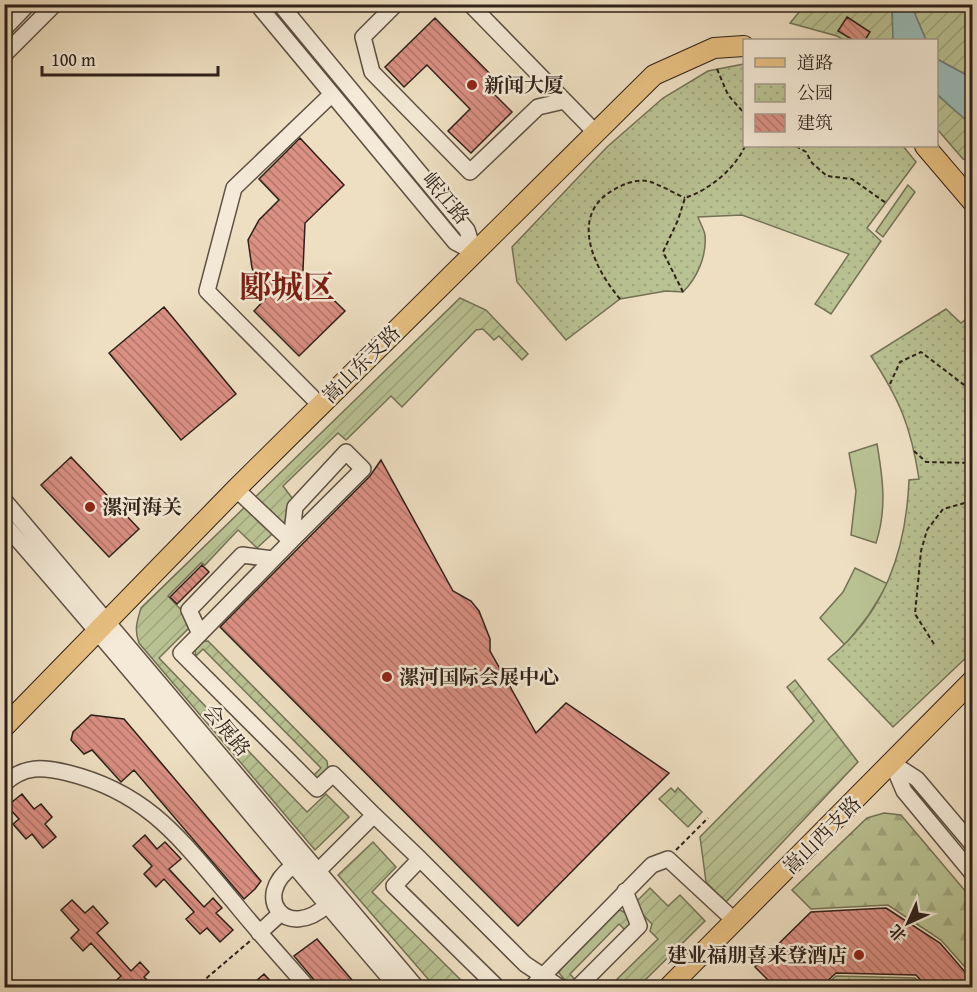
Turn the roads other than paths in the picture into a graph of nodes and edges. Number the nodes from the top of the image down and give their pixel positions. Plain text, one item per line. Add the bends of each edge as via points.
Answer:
1 (28, 4) edge
2 (55, 4) edge
3 (257, 4) edge
4 (279, 4) edge
5 (396, 4) edge
6 (470, 4) edge
7 (4, 28) edge
8 (743, 46) edge
9 (4, 55) edge
10 (332, 94) junction
11 (564, 100) junction
12 (595, 132) junction
13 (926, 147) edge
14 (970, 194) edge
15 (474, 252) junction
16 (320, 405) junction
17 (236, 489) junction
18 (4, 500) edge
19 (4, 524) edge
20 (291, 541) junction
21 (273, 559) junction
22 (103, 626) junction
23 (200, 634) junction
24 (972, 681) edge
25 (4, 727) edge
26 (892, 763) junction
27 (4, 784) edge
28 (374, 815) junction
29 (972, 844) edge
30 (420, 859) junction
31 (293, 866) junction
32 (972, 873) edge
33 (312, 877) junction
34 (625, 891) junction
35 (327, 905) junction
36 (281, 913) junction
37 (735, 922) junction
38 (260, 933) junction
39 (543, 976) junction
40 (308, 987) edge
41 (398, 987) edge
42 (417, 987) edge
43 (498, 987) edge
44 (531, 987) edge
45 (561, 987) edge
46 (577, 987) edge
47 (668, 987) edge

1 - 7 street
2 - 9 street
3 - 10 street, 岷江路
4 - 15 street, 岷江路 via 467,230
5 - 11 street via 363,37 372,72 470,172 538,107
6 - 11 street
8 - 12 main road, 嵩山东支路 via 714,48 654,75
10 - 15 street, 岷江路 via 455,242
10 - 16 street via 234,188 207,291
11 - 12 street
12 - 15 main road, 嵩山东支路
13 - 14 main road
15 - 16 main road, 嵩山东支路
16 - 17 main road, 嵩山东支路
17 - 20 street
17 - 22 main road, 嵩山东支路
18 - 22 street, 会展路
19 - 22 street, 会展路
20 - 20 street via 295,507 346,452 363,469
20 - 21 street
21 - 23 street
21 - 23 street via 242,555 189,610
22 - 25 main road, 嵩山东支路
22 - 31 street, 会展路
22 - 33 street, 会展路
23 - 28 street via 182,653 317,789 333,774
24 - 26 main road, 嵩山西支路
26 - 29 street via 917,779
26 - 32 street via 904,791
26 - 37 main road, 嵩山西支路
27 - 38 street via 29,768 50,769 102,782 131,798 155,814 183,842
28 - 30 street
28 - 33 street
30 - 39 street via 525,964
30 - 43 street via 394,886
31 - 33 street, 会展路
31 - 36 street via 273,887 272,895
33 - 35 street, 会展路
33 - 42 street, 会展路
34 - 37 street via 652,865 668,859
34 - 39 street
34 - 46 street via 639,926
35 - 36 street via 304,920 295,921
35 - 41 street, 会展路
36 - 38 street
37 - 47 main road, 嵩山西支路
38 - 40 street
39 - 44 street
39 - 45 street

